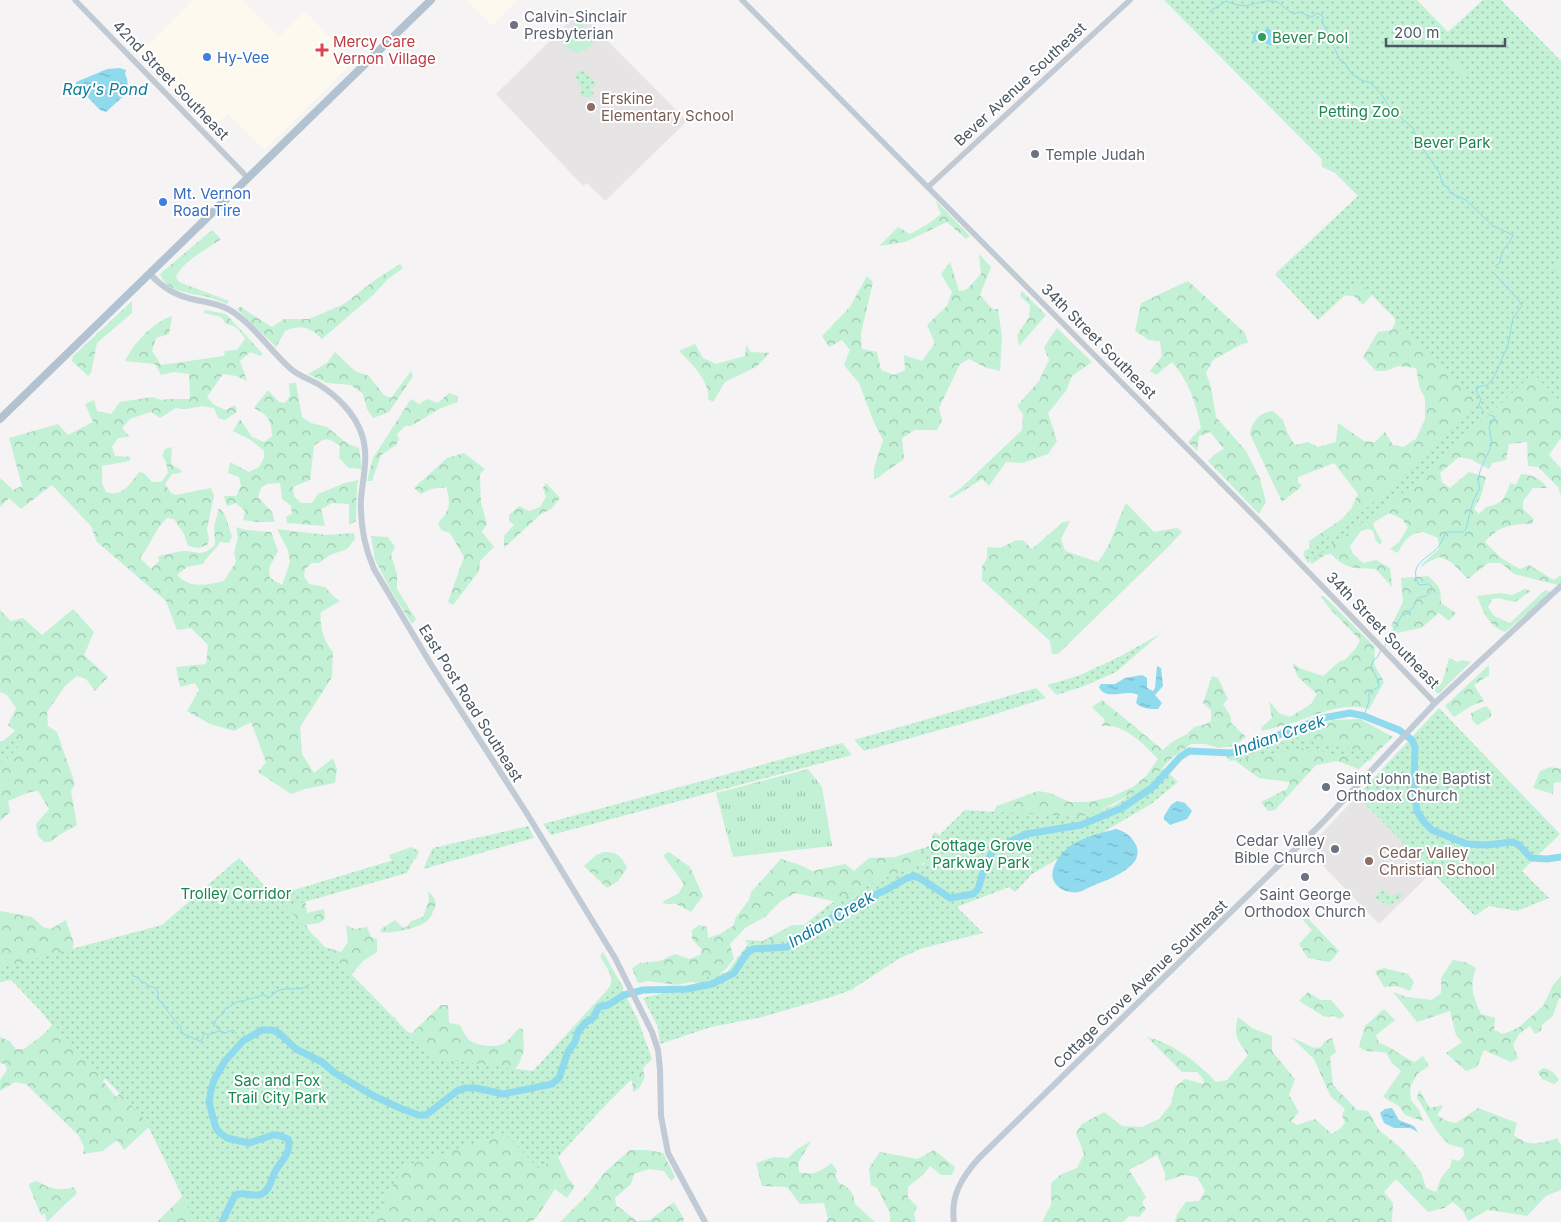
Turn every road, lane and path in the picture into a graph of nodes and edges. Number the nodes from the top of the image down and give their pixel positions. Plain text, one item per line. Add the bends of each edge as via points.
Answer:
1 (75, 0) edge
2 (431, 0) edge
3 (742, 0) edge
4 (1130, 0) edge
5 (248, 178) junction
6 (928, 188) junction
7 (150, 274) junction
8 (0, 419) edge
9 (1561, 586) edge
10 (1434, 703) junction
11 (704, 1222) edge
12 (954, 1222) edge

1 - 5 street, 42nd Street Southeast
2 - 5 main road
3 - 6 street, 34th Street Southeast
4 - 6 street, Bever Avenue Southeast
5 - 7 main road
6 - 10 street, 34th Street Southeast via 1266,526
7 - 8 main road
7 - 11 main road, East Post Road Southeast via 173,293 221,305 237,314 292,370 332,394 353,418 362,434 366,455 361,497 363,537 377,576 609,948 642,1012 658,1050 666,1146
9 - 10 main road, Cottage Grove Avenue Southeast
10 - 12 main road, Cottage Grove Avenue Southeast via 1334,811 979,1158 958,1188

